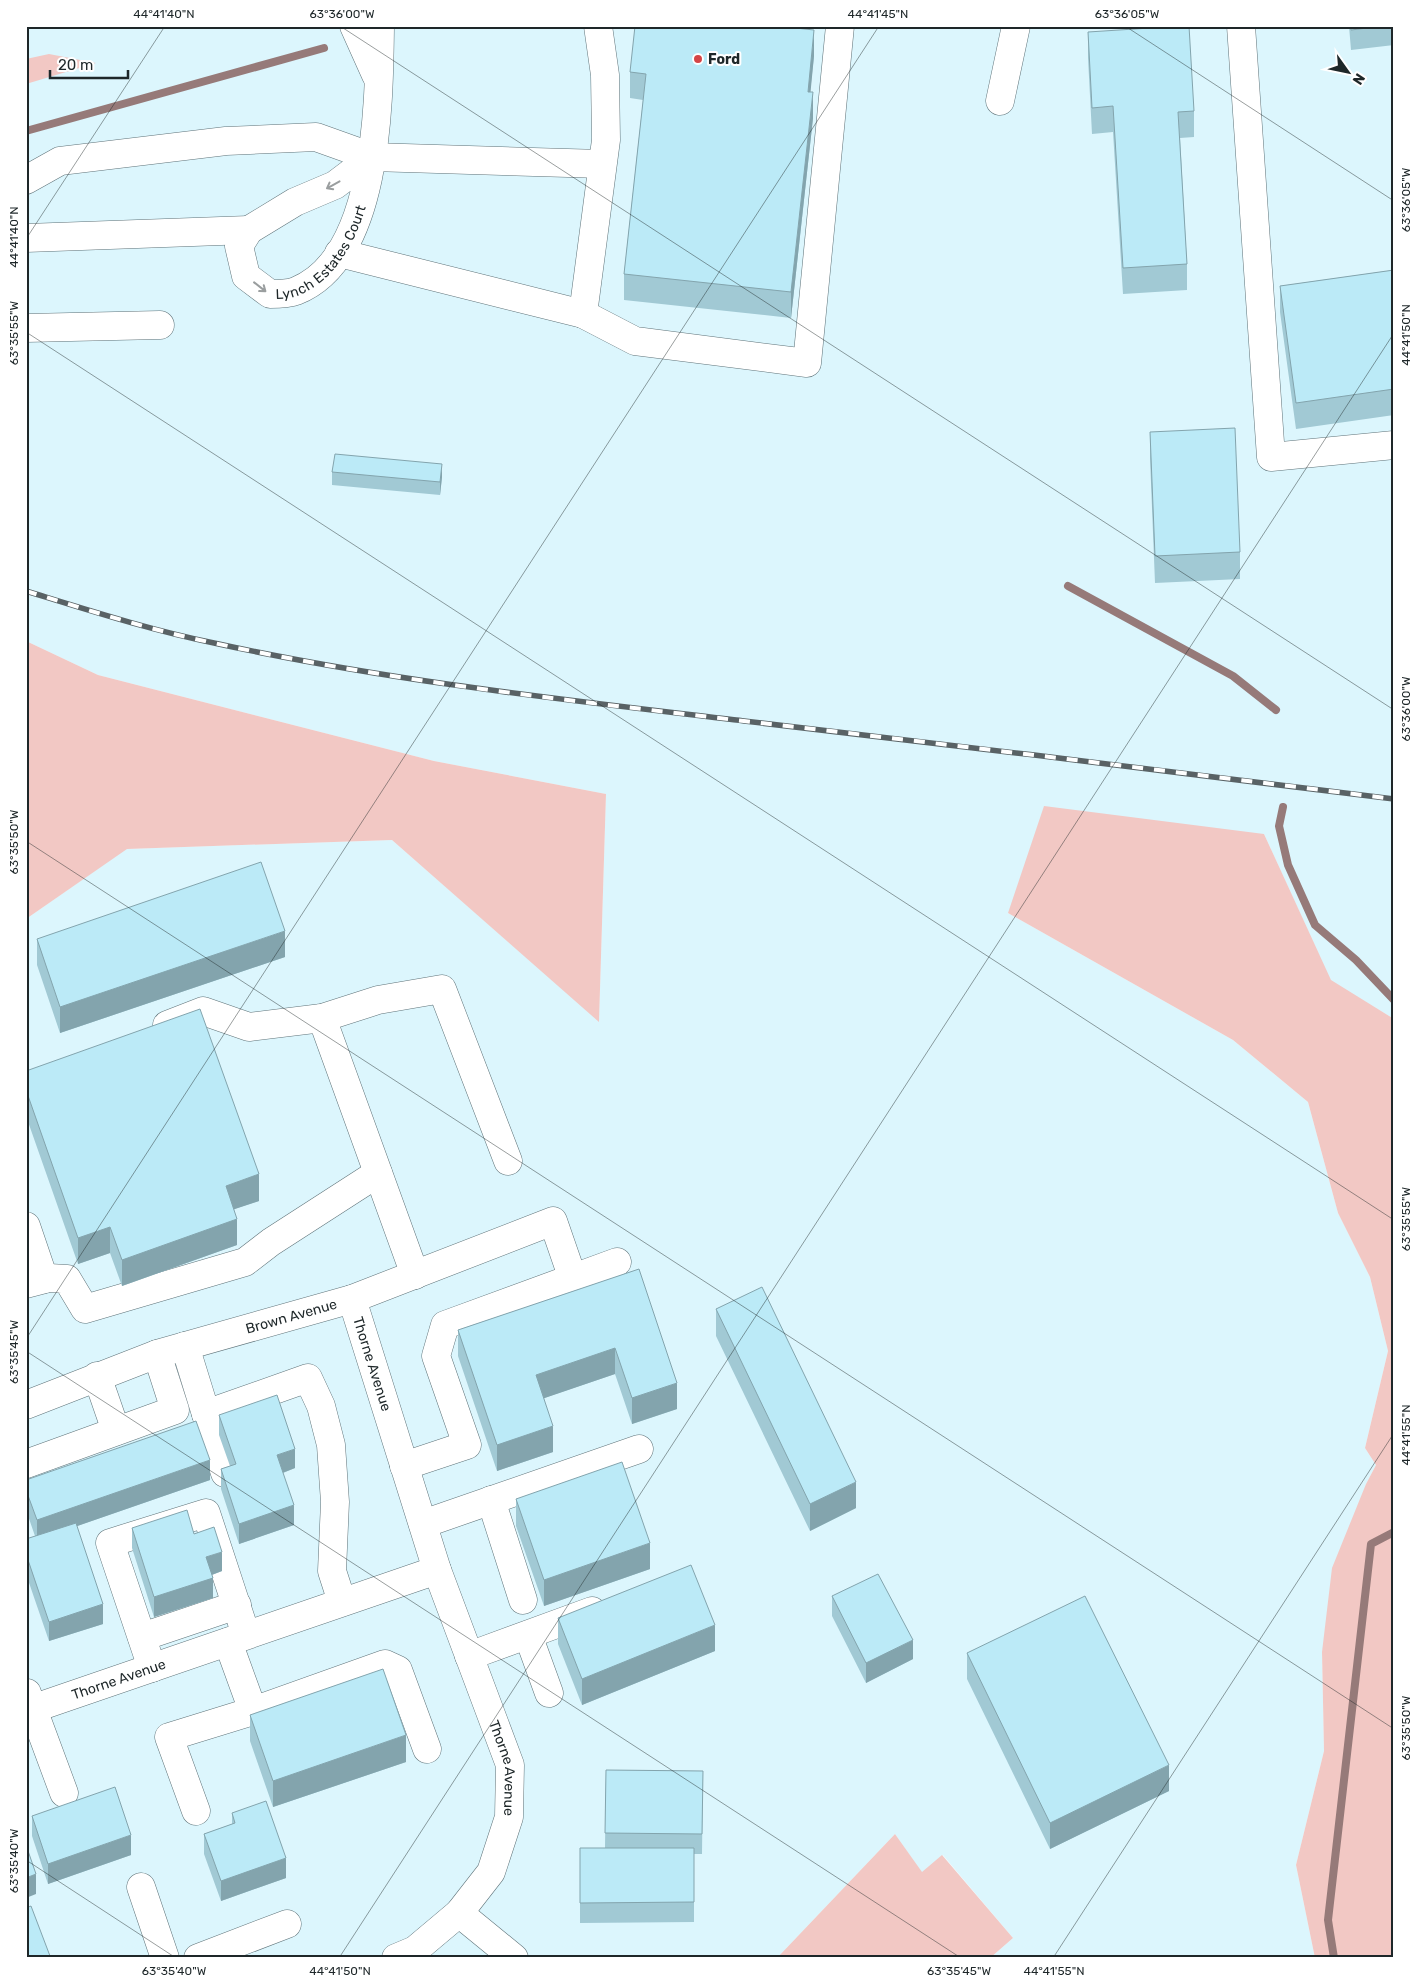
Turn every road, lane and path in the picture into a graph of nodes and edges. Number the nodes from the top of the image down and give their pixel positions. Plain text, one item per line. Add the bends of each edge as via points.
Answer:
1 (354, 26) edge
2 (380, 26) edge
3 (598, 26) edge
4 (840, 26) edge
5 (1016, 26) edge
6 (1241, 26) edge
7 (379, 83) junction
8 (1000, 101) dead end
9 (372, 157) junction
10 (602, 164) junction
11 (26, 180) edge
12 (249, 230) junction
13 (26, 238) edge
14 (339, 253) junction
15 (583, 314) junction
16 (160, 325) dead end
17 (26, 328) edge
18 (1394, 445) edge
19 (322, 1018) junction
20 (147, 1032) edge
21 (508, 1161) dead end
22 (378, 1173) junction
23 (26, 1226) edge
24 (617, 1262) dead end
25 (415, 1275) junction
26 (572, 1279) junction
27 (35, 1282) edge
28 (352, 1299) junction
29 (185, 1346) junction
30 (157, 1354) junction
31 (97, 1376) junction
32 (26, 1405) edge
33 (206, 1414) junction
34 (116, 1431) junction
35 (639, 1449) dead end
36 (26, 1464) edge
37 (404, 1466) junction
38 (225, 1473) edge
39 (491, 1500) junction
40 (422, 1524) junction
41 (208, 1550) junction
42 (437, 1570) junction
43 (235, 1599) junction
44 (523, 1600) dead end
45 (342, 1602) junction
46 (618, 1602) edge
47 (528, 1635) junction
48 (142, 1637) junction
49 (237, 1639) junction
50 (469, 1656) junction
51 (152, 1668) junction
52 (548, 1693) dead end
53 (28, 1704) edge
54 (253, 1711) junction
55 (427, 1749) dead end
56 (64, 1793) dead end
57 (196, 1811) dead end
58 (141, 1887) dead end
59 (459, 1913) junction
60 (287, 1924) dead end
61 (165, 1958) edge
62 (198, 1958) edge
63 (396, 1958) edge
64 (514, 1958) edge

1 - 7 street, Lynch Estates Court
2 - 7 street, Lynch Estates Court
3 - 10 street via 605,75 606,140
4 - 15 street via 807,363 635,342
5 - 8 street
6 - 18 street via 1271,457
7 - 9 street, Lynch Estates Court
9 - 10 street
9 - 11 street via 316,137 226,141 60,160
9 -> 12 street, Lynch Estates Court via 335,185 295,202
9 - 14 street, Lynch Estates Court via 362,204 347,242
10 - 15 street
12 - 13 street
12 -> 14 street, Lynch Estates Court via 239,246 246,276 270,294 295,292 319,278
14 - 15 street
16 - 17 street
19 - 20 street via 249,1027 203,1011
19 - 21 street via 378,1000 442,989
19 - 22 street
22 - 25 street
22 - 27 street via 270,1242 245,1262 85,1310 67,1279
23 - 27 street
24 - 26 street
25 - 26 street, Brown Avenue via 553,1221
25 - 28 street, Brown Avenue
26 - 37 street via 445,1325 436,1356 467,1445
28 - 29 street, Brown Avenue
28 - 37 street, Thorne Avenue
29 - 30 street, Brown Avenue
29 - 33 street
30 - 31 street, Brown Avenue
30 - 34 street via 175,1410
31 - 32 street, Brown Avenue
31 - 34 street
33 - 38 street
33 - 45 street via 308,1378 321,1406 331,1445 335,1502 332,1571
34 - 36 street
35 - 39 street
37 - 40 street, Thorne Avenue
39 - 40 street
39 - 44 street
40 - 42 street, Thorne Avenue
41 - 43 street
41 - 43 street via 214,1582
41 - 48 street via 206,1513 110,1543
42 - 45 street, Thorne Avenue
42 - 50 street, Thorne Avenue
43 - 48 street
43 - 49 street
45 - 49 street, Thorne Avenue
46 - 47 street
47 - 50 street
47 - 52 street
48 - 51 street
49 - 51 street, Thorne Avenue
49 - 54 street
50 - 59 street, Thorne Avenue via 510,1764 509,1817 491,1872
51 - 53 street, Thorne Avenue
53 - 56 street
54 - 55 street via 385,1664 398,1670
54 - 57 street via 169,1737
58 - 61 street
59 - 63 street, Thorne Avenue via 415,1950
59 - 64 street
60 - 62 street

